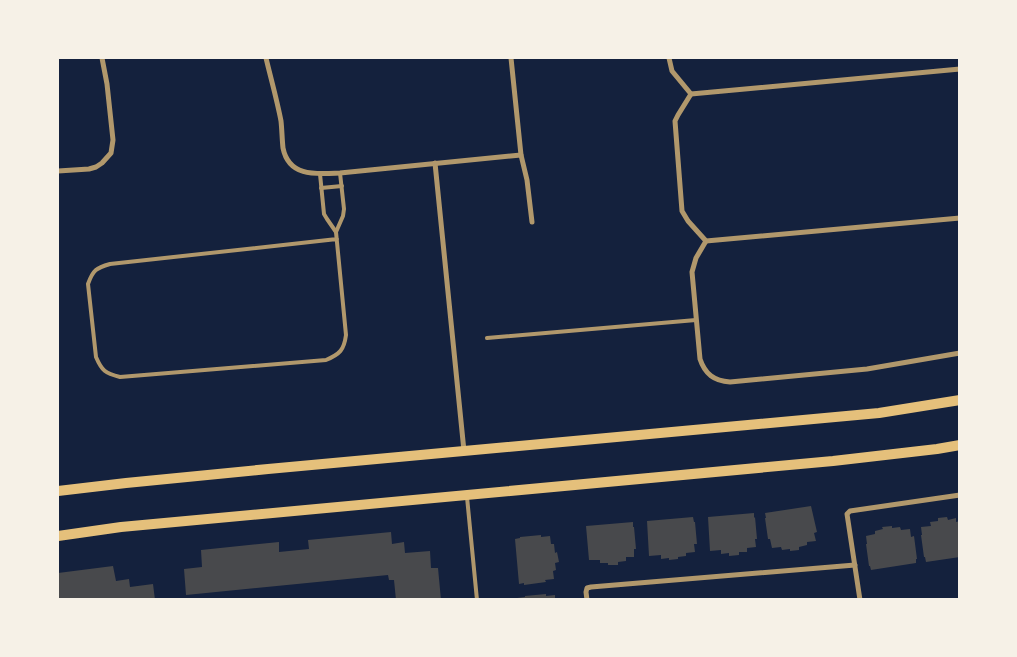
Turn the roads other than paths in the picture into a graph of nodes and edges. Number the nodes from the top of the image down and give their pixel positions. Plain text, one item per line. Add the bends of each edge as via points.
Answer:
1 (102, 58) edge
2 (266, 58) edge
3 (511, 58) edge
4 (669, 58) edge
5 (960, 69) edge
6 (691, 94) junction
7 (521, 155) junction
8 (434, 163) junction
9 (58, 171) edge
10 (340, 173) junction
11 (320, 174) junction
12 (342, 186) junction
13 (321, 188) junction
14 (960, 218) edge
15 (532, 222) dead end
16 (336, 232) junction
17 (337, 239) junction
18 (706, 241) junction
19 (696, 320) junction
20 (487, 338) dead end
21 (960, 353) edge
22 (960, 400) edge
23 (960, 445) edge
24 (464, 451) junction
25 (58, 492) edge
26 (467, 494) junction
27 (960, 495) edge
28 (58, 536) edge
29 (855, 565) junction
30 (477, 600) edge
31 (586, 600) edge
32 (860, 600) edge

1 - 9 street via 112,131 111,153 96,167
2 - 11 street via 286,157 302,171
3 - 7 street
4 - 6 street via 672,71
5 - 6 street
6 - 18 street via 675,121 682,211
7 - 8 street
7 - 15 street
8 - 10 street
8 - 24 street
10 - 11 street
10 - 12 lane
11 - 13 lane
12 - 13 lane
12 - 16 lane via 344,209
13 - 16 lane via 324,214
14 - 18 street
16 - 17 lane
17 - 17 lane via 346,335 345,345 335,356 326,360 120,376 108,374 101,368 96,357 88,284 91,274 98,268 110,264
18 - 19 street via 692,272
19 - 20 lane
19 - 21 street via 702,366 711,377 723,382 867,369
22 - 24 main road via 879,413
23 - 26 main road via 833,461
24 - 25 main road
26 - 28 main road via 121,526
26 - 30 lane
27 - 29 street via 850,510
29 - 31 street via 591,586 587,588
29 - 32 street

